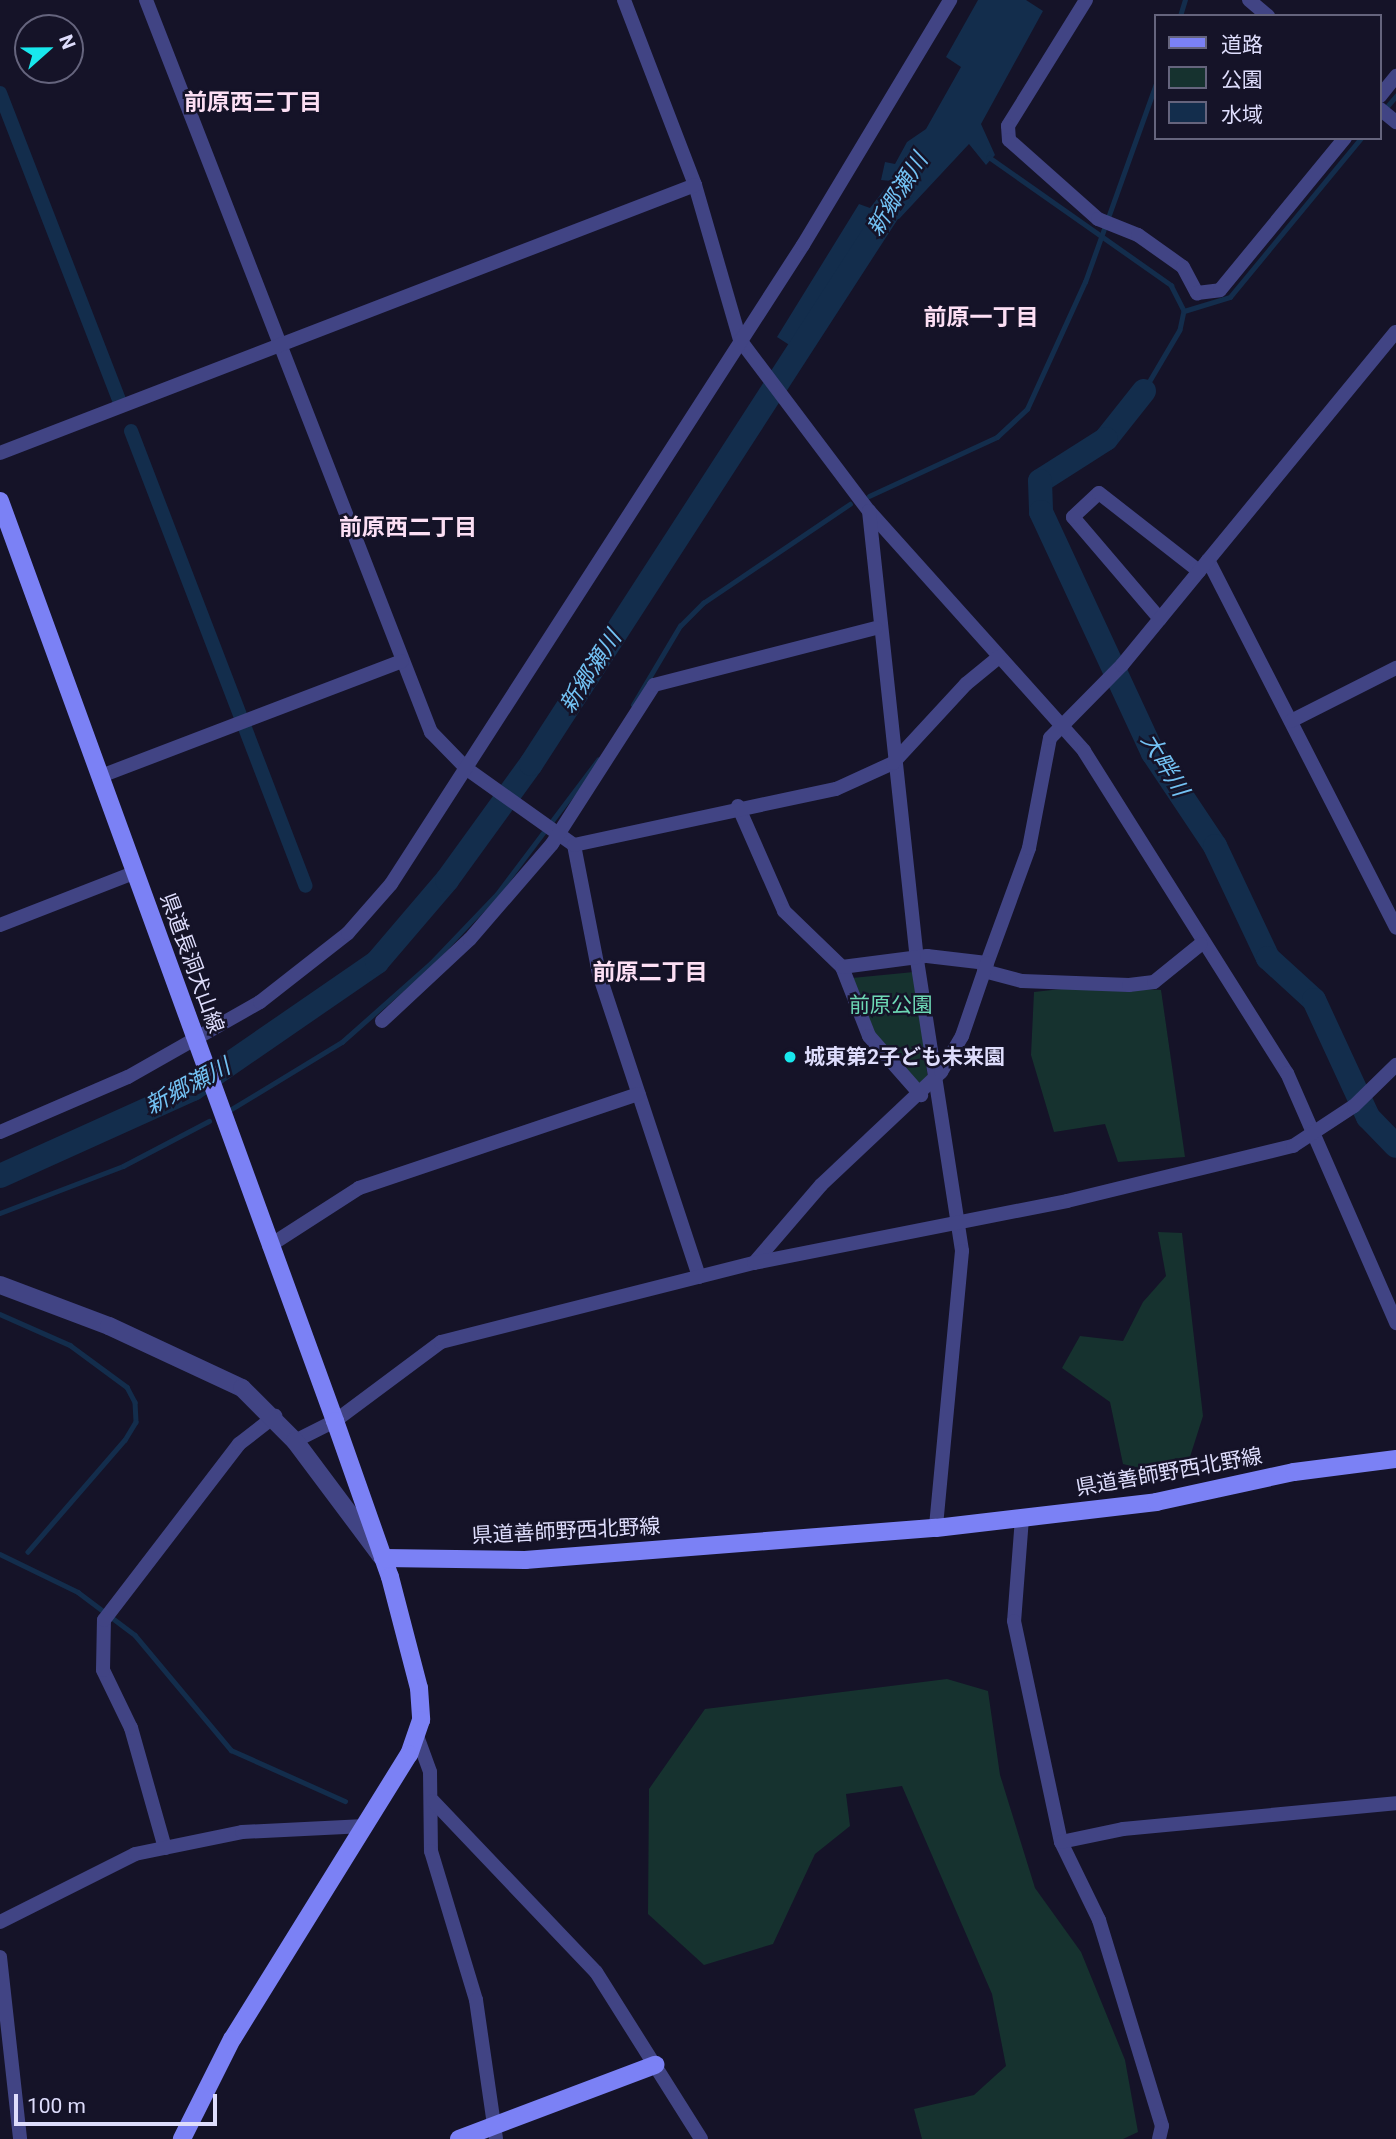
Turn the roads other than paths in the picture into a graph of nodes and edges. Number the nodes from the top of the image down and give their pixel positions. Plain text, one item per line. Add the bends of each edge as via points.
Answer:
1 (146, 0) edge
2 (624, 0) edge
3 (950, 0) edge
4 (1086, 0) edge
5 (1249, 0) edge
6 (1266, 14) edge
7 (1396, 76) edge
8 (1382, 94) edge
9 (1343, 140) edge
10 (695, 185) junction
11 (1396, 332) edge
12 (740, 340) junction
13 (280, 345) junction
14 (0, 453) edge
15 (0, 501) edge
16 (869, 511) junction
17 (1203, 566) junction
18 (1160, 619) junction
19 (876, 628) junction
20 (999, 657) junction
21 (402, 661) junction
22 (1396, 668) edge
23 (1292, 721) junction
24 (1063, 730) junction
25 (893, 763) junction
26 (467, 769) junction
27 (101, 776) junction
28 (738, 806) junction
29 (558, 834) junction
30 (574, 845) junction
31 (136, 872) junction
32 (0, 925) edge
33 (1396, 928) edge
34 (1201, 944) junction
35 (917, 960) junction
36 (842, 967) junction
37 (985, 967) junction
38 (382, 1021) dead end
39 (195, 1040) junction
40 (1396, 1065) edge
41 (932, 1080) junction
42 (639, 1094) junction
43 (920, 1095) junction
44 (0, 1132) edge
45 (1314, 1136) junction
46 (957, 1224) junction
47 (269, 1246) junction
48 (754, 1264) junction
49 (699, 1278) junction
50 (0, 1285) edge
51 (1396, 1323) edge
52 (275, 1416) junction
53 (335, 1421) junction
54 (295, 1441) junction
55 (1396, 1459) edge
56 (1022, 1518) junction
57 (936, 1528) junction
58 (383, 1558) junction
59 (417, 1736) junction
60 (433, 1801) junction
61 (1396, 1803) edge
62 (366, 1823) junction
63 (1060, 1842) junction
64 (165, 1848) junction
65 (0, 1922) edge
66 (0, 1957) edge
67 (655, 2065) junction
68 (495, 2132) edge
69 (20, 2139) edge
70 (182, 2139) edge
71 (459, 2139) edge
72 (701, 2139) edge
73 (1159, 2139) edge

1 - 13 street
2 - 10 street
3 - 12 street
4 - 9 street via 1008,126 1009,140 1098,219 1138,235 1183,267 1203,296 1220,290
5 - 6 street
7 - 8 street
10 - 12 street
10 - 13 street
11 - 17 street
12 - 16 street
12 - 26 street
13 - 14 street
13 - 21 street
15 - 27 main road, 県道長洞犬山線
16 - 19 street
16 - 20 street
17 - 18 street
17 - 18 street via 1099,493 1073,517
17 - 23 street
18 - 24 street
19 - 25 street
19 - 29 street via 654,685
20 - 24 street
20 - 25 street via 966,684
21 - 26 street via 431,732
21 - 27 street
22 - 23 street
23 - 33 street
24 - 34 street via 1091,762
24 - 37 street via 1044,750 1029,848
25 - 28 street via 836,789
25 - 35 street
26 - 29 street
26 - 39 street via 419,832 391,884 348,933 296,977
27 - 31 main road, 県道長洞犬山線
28 - 30 street
28 - 36 street via 784,911
29 - 30 street
29 - 38 street via 470,939
30 - 42 street via 599,974
31 - 32 street
31 - 39 main road, 県道長洞犬山線
34 - 37 street via 1154,982 1129,985 1022,981
34 - 45 street via 1261,1028
35 - 36 street
35 - 37 street
35 - 41 street
36 - 43 street via 869,1036
37 - 41 street via 962,1037
39 - 44 street
39 - 47 main road, 県道長洞犬山線
40 - 45 street via 1354,1106
41 - 43 street
41 - 46 street
42 - 47 street via 359,1188
42 - 49 street
43 - 48 street via 821,1185
45 - 46 street via 1202,1169
45 - 51 street
46 - 48 street
46 - 57 street via 963,1288
47 - 53 main road, 県道長洞犬山線
48 - 49 street
49 - 53 street via 442,1342
50 - 52 street via 212,1371
52 - 54 street
52 - 64 street via 239,1444 104,1620 103,1670 131,1728
53 - 54 street
53 - 58 main road, 県道長洞犬山線
54 - 58 street
55 - 56 main road, 県道善師野西北野線
56 - 57 main road, 県道善師野西北野線
56 - 63 street via 1013,1621
57 - 58 main road, 県道善師野西北野線 via 586,1557
58 - 59 main road via 417,1674
59 - 60 street
59 - 62 main road
60 - 67 street via 596,1972
60 - 68 street via 431,1851 476,2000
61 - 63 street via 1123,1829
62 - 64 street via 242,1832
62 - 70 main road via 232,2039
63 - 73 street via 1099,1920 1162,2126
64 - 65 street via 112,1862
66 - 69 street
67 - 68 main road
67 - 72 street
68 - 71 main road

